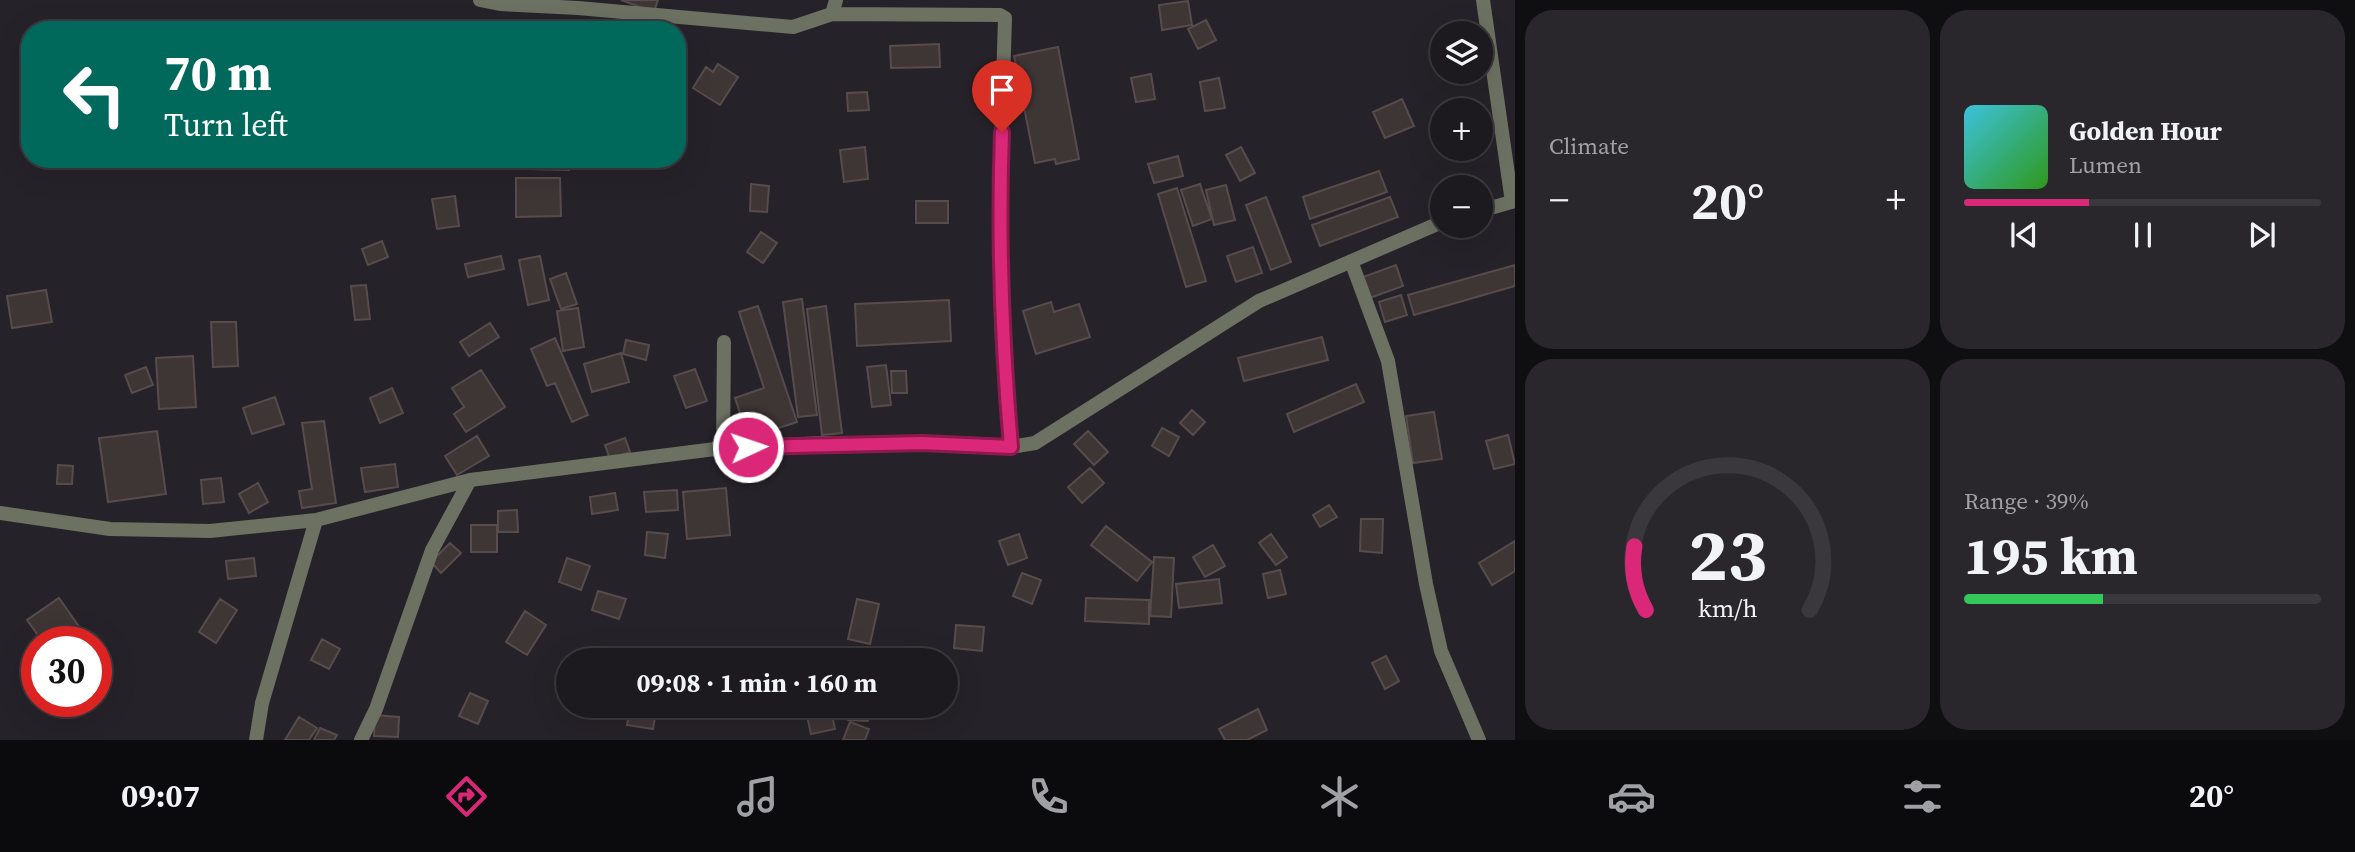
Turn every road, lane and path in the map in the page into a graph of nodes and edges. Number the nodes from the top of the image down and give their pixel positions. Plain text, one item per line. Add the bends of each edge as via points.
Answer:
1 (480, 0) edge
2 (1483, 0) edge
3 (834, 7) edge
4 (1514, 202) edge
5 (1493, 208) edge
6 (1430, 227) edge
7 (1351, 261) junction
8 (724, 342) dead end
9 (1011, 447) junction
10 (723, 448) junction
11 (470, 480) junction
12 (0, 513) edge
13 (316, 520) junction
14 (256, 740) edge
15 (361, 740) edge
16 (1479, 740) edge

1 - 3 street via 793,27
2 - 4 street
3 - 9 street via 1005,18 999,214
4 - 5 street
6 - 7 street
7 - 9 street via 1259,302 1035,443
7 - 16 street via 1388,361 1441,651
8 - 10 street
9 - 10 street via 823,443
10 - 11 street
11 - 13 street
11 - 15 street via 432,550
12 - 13 street via 110,529 210,531
13 - 14 street via 262,703

